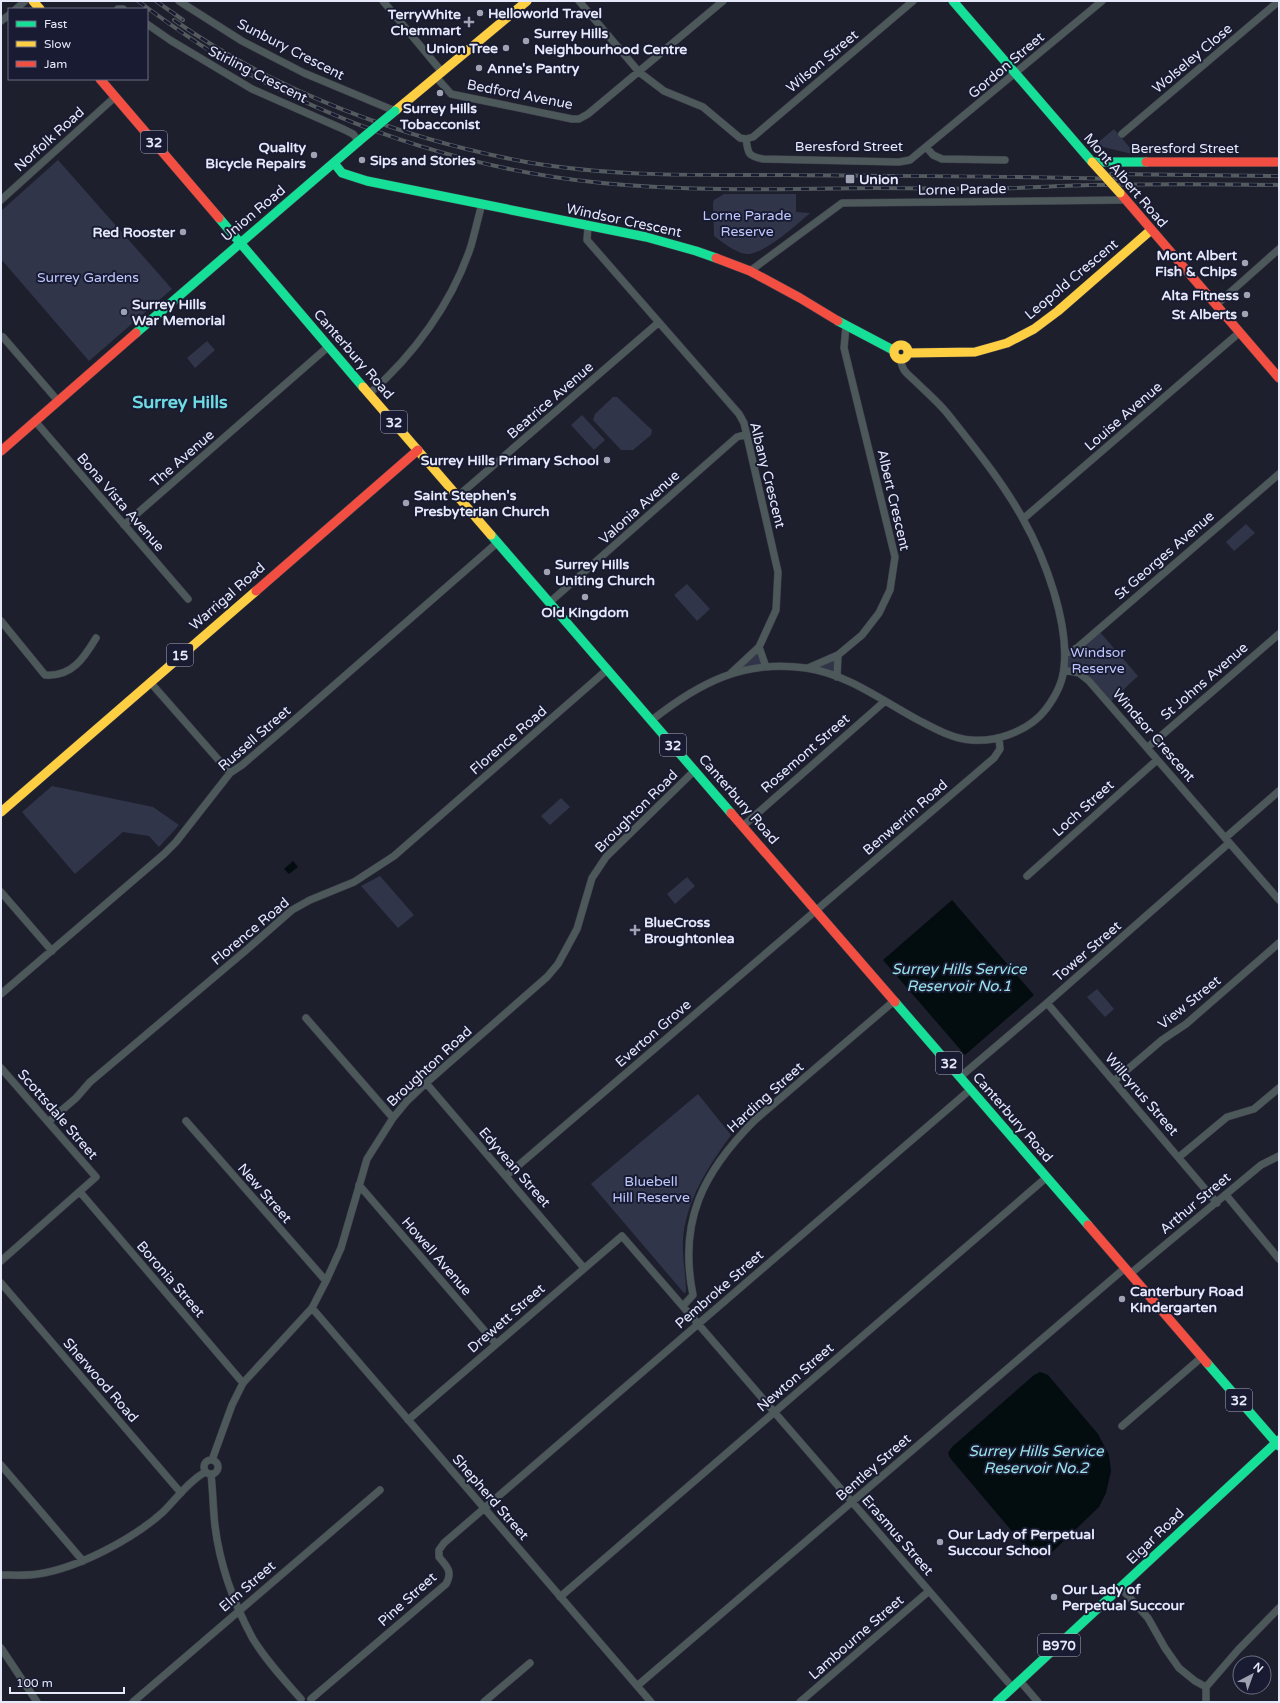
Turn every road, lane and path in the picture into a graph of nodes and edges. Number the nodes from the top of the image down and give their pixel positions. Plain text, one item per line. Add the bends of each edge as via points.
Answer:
1 (25, 1) edge
2 (179, 1) edge
3 (382, 1) edge
4 (527, 1) edge
5 (579, 1) edge
6 (723, 1) edge
7 (913, 1) edge
8 (953, 1) edge
9 (1102, 1) edge
10 (1279, 1) edge
11 (17, 8) edge
12 (148, 25) edge
13 (639, 72) junction
14 (439, 74) junction
15 (1015, 74) junction
16 (101, 80) edge
17 (115, 97) junction
18 (395, 111) junction
19 (1122, 134) dead end
20 (746, 139) junction
21 (360, 142) junction
22 (927, 148) junction
23 (1005, 160) dead end
24 (1092, 162) junction
25 (1279, 162) edge
26 (334, 163) junction
27 (1122, 196) junction
28 (1, 200) edge
29 (482, 204) junction
30 (588, 226) junction
31 (1151, 230) junction
32 (240, 242) junction
33 (1279, 249) edge
34 (750, 271) junction
35 (1216, 304) junction
36 (658, 322) junction
37 (846, 326) junction
38 (1240, 332) junction
39 (3, 337) dead end
40 (329, 346) junction
41 (893, 350) junction
42 (909, 353) junction
43 (901, 360) junction
44 (1279, 378) edge
45 (369, 394) junction
46 (58, 401) junction
47 (35, 421) junction
48 (747, 434) junction
49 (418, 450) junction
50 (1, 451) edge
51 (1279, 474) edge
52 (458, 496) junction
53 (1023, 519) junction
54 (124, 525) junction
55 (498, 542) junction
56 (188, 599) dead end
57 (550, 602) junction
58 (1, 621) edge
59 (1279, 634) edge
60 (96, 638) dead end
61 (759, 647) junction
62 (1065, 654) junction
63 (838, 655) junction
64 (766, 667) junction
65 (808, 668) junction
66 (608, 669) junction
67 (1064, 670) junction
68 (730, 674) junction
69 (837, 677) junction
70 (150, 682) junction
71 (885, 701) junction
72 (652, 720) junction
73 (999, 738) junction
74 (1147, 748) junction
75 (1157, 760) junction
76 (695, 770) junction
77 (230, 773) junction
78 (1279, 791) edge
79 (1, 812) edge
80 (743, 826) junction
81 (1227, 841) junction
82 (1026, 876) dead end
83 (1, 892) edge
84 (1279, 900) edge
85 (816, 910) junction
86 (1279, 943) edge
87 (52, 951) junction
88 (1, 994) edge
89 (894, 1001) junction
90 (1047, 1003) junction
91 (306, 1018) dead end
92 (1, 1068) edge
93 (960, 1077) junction
94 (1114, 1081) junction
95 (426, 1083) junction
96 (1279, 1088) edge
97 (971, 1089) junction
98 (393, 1118) junction
99 (186, 1121) dead end
100 (48, 1122) junction
101 (1279, 1156) edge
102 (1179, 1157) junction
103 (506, 1176) junction
104 (1047, 1177) junction
105 (359, 1185) junction
106 (80, 1192) junction
107 (1226, 1195) junction
108 (1217, 1203) junction
109 (622, 1236) joint
110 (1279, 1259) edge
111 (1, 1261) edge
112 (584, 1268) junction
113 (1128, 1271) junction
114 (326, 1281) junction
115 (1, 1283) edge
116 (683, 1306) junction
117 (312, 1308) junction
118 (698, 1324) junction
119 (496, 1344) junction
120 (1202, 1357) junction
121 (243, 1383) junction
122 (775, 1412) junction
123 (408, 1420) junction
124 (1122, 1426) dead end
125 (1278, 1443) edge
126 (212, 1460) junction
127 (1, 1465) edge
128 (208, 1473) junction
129 (380, 1490) dead end
130 (181, 1493) junction
131 (852, 1502) junction
132 (484, 1509) junction
133 (83, 1561) junction
134 (1, 1575) edge
135 (1121, 1588) junction
136 (929, 1591) junction
137 (560, 1597) junction
138 (1279, 1608) edge
139 (239, 1610) junction
140 (1, 1648) edge
141 (530, 1663) dead end
142 (1020, 1681) junction
143 (637, 1686) junction
144 (1206, 1687) junction
145 (1013, 1688) junction
146 (300, 1700) edge
147 (312, 1701) edge
148 (37, 1702) edge
149 (133, 1702) edge
150 (484, 1702) edge
151 (651, 1702) edge
152 (800, 1702) edge
153 (997, 1702) edge
154 (1038, 1702) edge
155 (1206, 1702) edge

1 - 11 street
2 - 18 street, Sunbury Crescent via 242,41 304,73
3 - 14 street, Bedford Avenue
4 - 14 main road, Union Road
5 - 13 street
6 - 13 street, Bedford Avenue
7 - 20 street, Wilson Street via 753,137
8 - 15 main road, Mont Albert Road
9 - 15 street, Gordon Street
10 - 19 street, Wolseley Close
12 - 21 street, Stirling Crescent via 252,89 343,129 353,134
13 - 14 street, Bedford Avenue via 588,114 572,119 451,94
13 - 20 street via 664,91 704,107 740,138
14 - 18 main road, Union Road
15 - 22 street, Gordon Street
15 - 24 main road, Mont Albert Road
16 - 17 main road, Canterbury Road / 32
17 - 28 street, Norfolk Road
17 - 32 main road, Canterbury Road / 32
18 - 21 main road, Union Road, bridge
20 - 22 street, Beresford Street via 748,152 763,159 899,162 910,160
21 - 26 main road, Union Road
22 - 23 street via 933,155 942,159
24 - 25 main road, Beresford Street
24 - 27 main road, Mont Albert Road, bridge
26 - 29 main road, Windsor Crescent via 342,173 367,181
26 - 32 main road, Union Road
27 - 31 main road, Mont Albert Road
27 - 34 street, Lorne Parade via 842,203
29 - 30 main road, Windsor Crescent
29 - 45 street via 470,247 456,281 437,316 405,359
30 - 34 main road, Windsor Crescent via 696,251
30 - 36 street, Albany Crescent via 587,240
31 - 35 main road, Mont Albert Road
31 - 42 main road, Leopold Crescent via 1058,311 1007,343 975,352
32 - 40 main road, Canterbury Road / 32
32 - 46 main road, Union Road
33 - 35 street
34 - 37 main road, Windsor Crescent
35 - 38 main road, Mont Albert Road
36 - 48 street, Albany Crescent via 739,414
36 - 52 street, Beatrice Avenue
37 - 41 main road, Windsor Crescent
37 - 63 street, Albert Crescent via 844,348 895,558 890,590 879,613 862,635
38 - 44 main road, Mont Albert Road
38 - 53 street, Louise Avenue
39 - 46 street
40 - 45 main road, Canterbury Road / 32
40 - 54 street, The Avenue
41 - 42 main road via 900,345 905,346
41 - 43 main road via 896,358
42 - 43 main road via 908,357
43 - 53 street via 903,369 942,408 984,458
45 - 49 main road, Canterbury Road / 32
46 - 47 main road, Union Road
47 - 50 main road, Union Road
47 - 54 street, Bona Vista Avenue
48 - 57 street, Valonia Avenue via 736,437
48 - 61 street, Albany Crescent via 778,572 776,610
49 - 52 main road, Canterbury Road / 32
49 - 70 main road, Warrigal Road / 15
51 - 62 street, St Georges Avenue via 1077,648
52 - 55 main road, Canterbury Road / 32
53 - 62 street via 1043,560 1057,603
54 - 56 street, Bona Vista Avenue
55 - 57 main road, Canterbury Road / 32
55 - 77 street, Russell Street
57 - 66 main road, Canterbury Road / 32
58 - 60 street via 45,675 56,675 72,668 85,656
59 - 74 street, St Johns Avenue
61 - 64 street
61 - 68 street, Albany Crescent
62 - 67 street
63 - 65 street, Albert Crescent
63 - 69 street
64 - 65 street
64 - 68 street
65 - 69 street
66 - 72 main road, Canterbury Road / 32
66 - 100 street, Florence Road via 394,856 354,882 292,910 90,1082
67 - 73 street via 1056,694 1042,714 1019,731
67 - 74 street, Windsor Crescent via 1079,673 1089,681
68 - 72 street via 680,698
69 - 71 street via 862,687
70 - 77 street
70 - 79 main road, Warrigal Road / 15
71 - 73 street via 941,732 971,740
71 - 80 street, Rosemont Street
72 - 76 main road, Canterbury Road / 32
73 - 85 street, Benwerrin Road via 1000,749 994,758
74 - 75 street, Windsor Crescent
75 - 81 street, Windsor Crescent
75 - 82 street, Loch Street
76 - 80 main road, Canterbury Road / 32
76 - 95 street, Broughton Road via 606,857 592,878 577,929 558,964 547,977
77 - 87 street, Russell Street via 176,842
78 - 81 street, Tower Street
80 - 85 main road, Canterbury Road / 32
81 - 84 street, Windsor Crescent
81 - 90 street, Tower Street
83 - 87 street
85 - 89 main road, Canterbury Road / 32
85 - 103 street, Everton Grove
86 - 94 street, View Street via 1186,1024 1162,1040
87 - 88 street, Russell Street
89 - 93 main road, Canterbury Road / 32
89 - 116 street, Harding Street via 755,1120 718,1162 693,1217 688,1243 693,1295
90 - 93 street, Tower Street
90 - 94 street, Willcyrus Street
91 - 98 street
92 - 100 street, Scottsdale Street
93 - 97 main road, Canterbury Road / 32
94 - 102 street, Willcyrus Street
95 - 98 street, Broughton Road
95 - 103 street, Edyvean Street
96 - 102 street via 1254,1109 1227,1117
97 - 104 main road, Canterbury Road / 32
97 - 118 street, Pembroke Street
98 - 105 street, Broughton Road via 367,1159
99 - 114 street, New Street
100 - 106 street, Scottsdale Street via 96,1177
101 - 107 street, Arthur Street via 1261,1165
102 - 108 street, Willcyrus Street
103 - 112 street, Edyvean Street
104 - 113 main road, Canterbury Road / 32
104 - 122 street, Newton Street
105 - 114 street, Broughton Road via 341,1248
105 - 119 street, Howell Avenue
106 - 111 street
106 - 121 street, Boronia Street
107 - 108 street, Arthur Street
107 - 110 street
108 - 113 street, Arthur Street
109 - 112 street, Drewett Street
109 - 116 street, Erasmus Street
112 - 119 street, Drewett Street
113 - 120 main road, Canterbury Road / 32
113 - 131 street, Bentley Street
114 - 117 street, Broughton Road
115 - 130 street, Sherwood Road
116 - 118 street, Erasmus Street
117 - 121 street, Broughton Road
117 - 123 street, Shepherd Street
118 - 122 street, Erasmus Street
118 - 132 street, Pembroke Street
119 - 123 street, Drewett Street
120 - 124 street
120 - 125 main road, Canterbury Road / 32
121 - 126 street, Broughton Road
122 - 131 street, Erasmus Street
122 - 137 street, Newton Street
123 - 132 street, Shepherd Street
125 - 135 main road, Elgar Road / B970
126 - 128 street via 204,1463 203,1468
126 - 128 street via 218,1466 217,1471
127 - 133 street
128 - 130 street via 193,1479
128 - 139 street via 222,1559
129 - 139 street, Elm Street
130 - 133 street via 138,1532
131 - 136 street, Erasmus Street
131 - 143 street, Bentley Street
132 - 137 street, Shepherd Street
132 - 147 street, Pine Street via 439,1550 439,1557 449,1569 450,1577 446,1584
133 - 134 street via 38,1574
135 - 142 main road, Elgar Road / B970
135 - 144 street via 1148,1618 1179,1668
136 - 145 street, Erasmus Street
136 - 152 street, Lambourne Street
137 - 143 street, Shepherd Street
138 - 144 street
139 - 146 street via 254,1639
139 - 149 street, Elm Street
140 - 148 street
141 - 150 street
142 - 145 main road, Elgar Road / B970
142 - 154 street
143 - 151 street, Shepherd Street
144 - 155 street
145 - 153 main road, Elgar Road / B970
146 - 147 street via 305,1697

